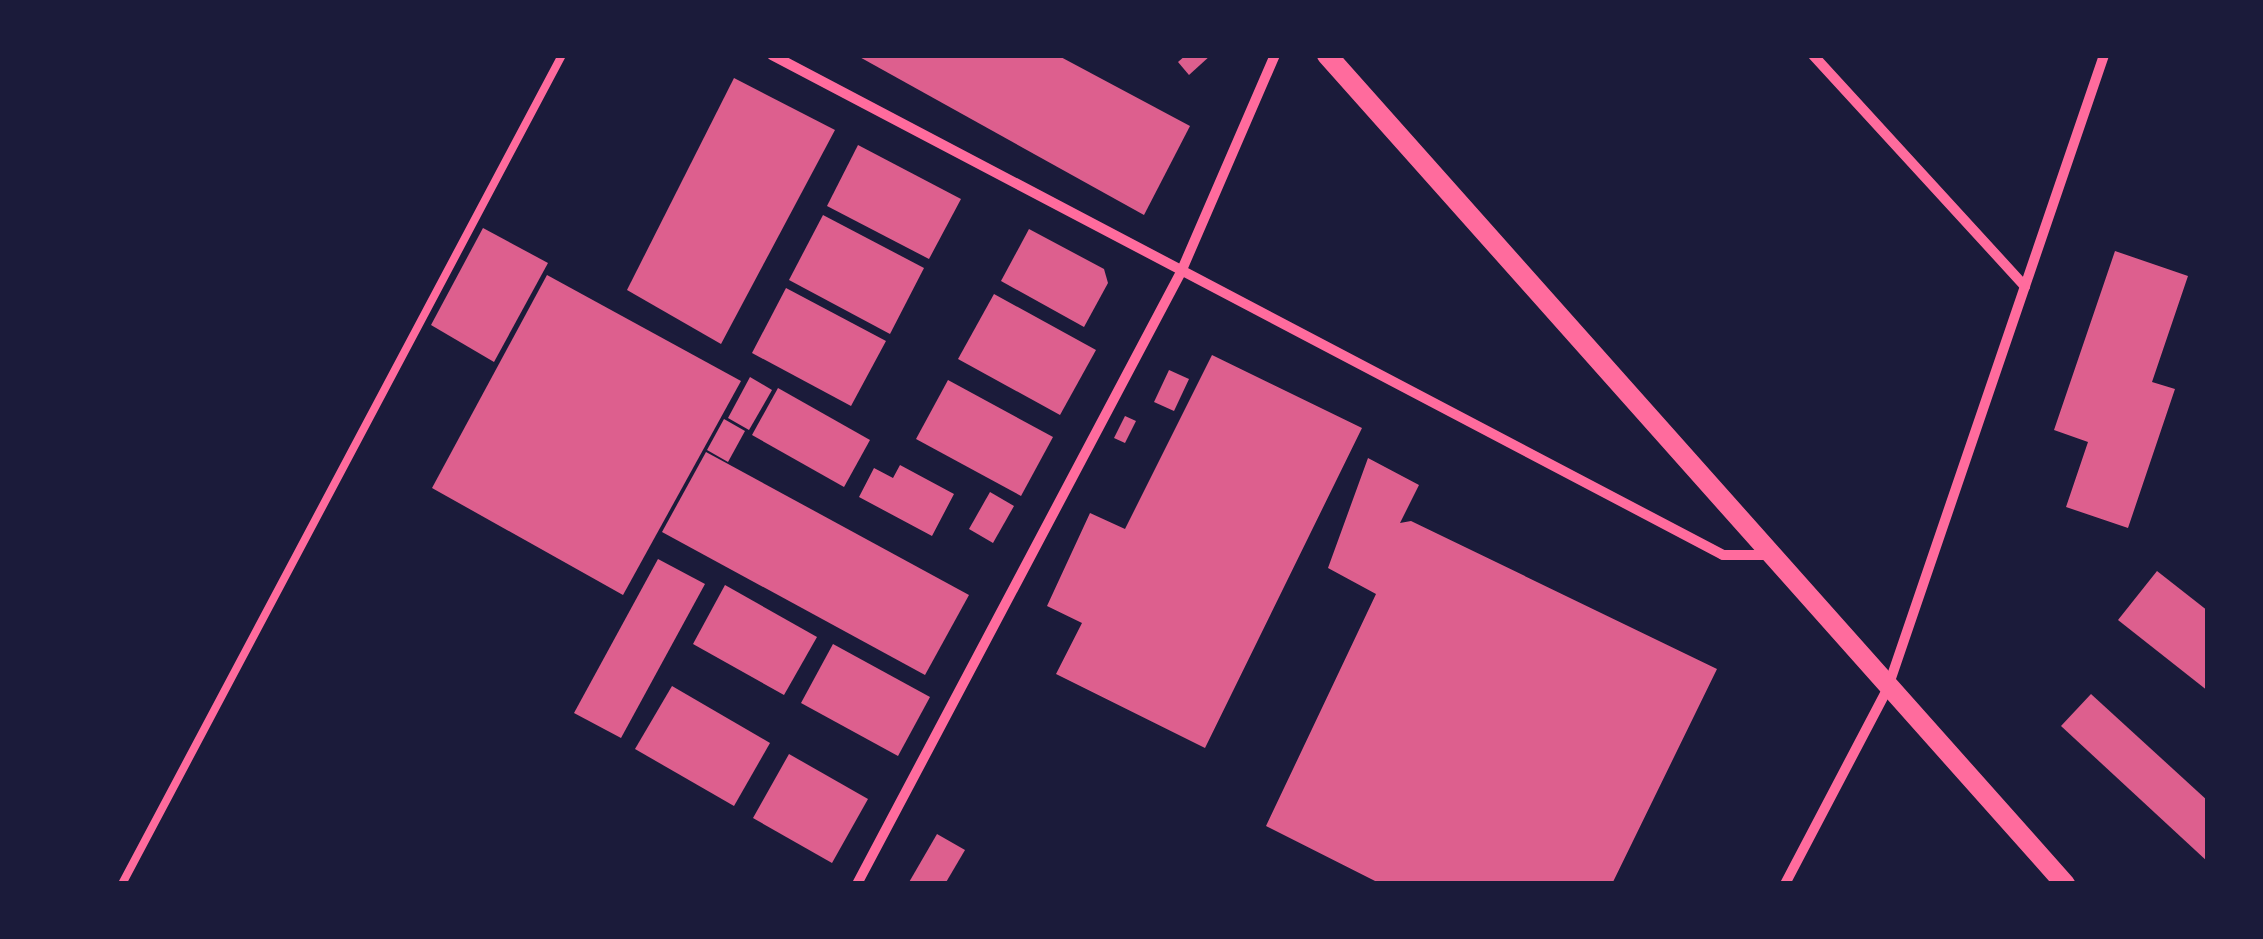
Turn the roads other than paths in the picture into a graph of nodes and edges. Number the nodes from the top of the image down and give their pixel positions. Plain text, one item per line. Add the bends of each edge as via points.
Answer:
1 (562, 55) edge
2 (772, 55) edge
3 (1275, 55) edge
4 (1327, 55) edge
5 (1813, 55) edge
6 (2104, 55) edge
7 (1181, 272) junction
8 (2025, 286) junction
9 (1768, 556) junction
10 (1886, 690) junction
11 (122, 884) edge
12 (857, 884) edge
13 (1785, 884) edge
14 (2064, 884) edge

1 - 11 lane
2 - 7 street
3 - 7 street
4 - 9 main road
5 - 8 street
6 - 8 street
7 - 9 street via 1723,555
7 - 12 street
8 - 10 street
9 - 10 main road
10 - 13 street
10 - 14 main road

